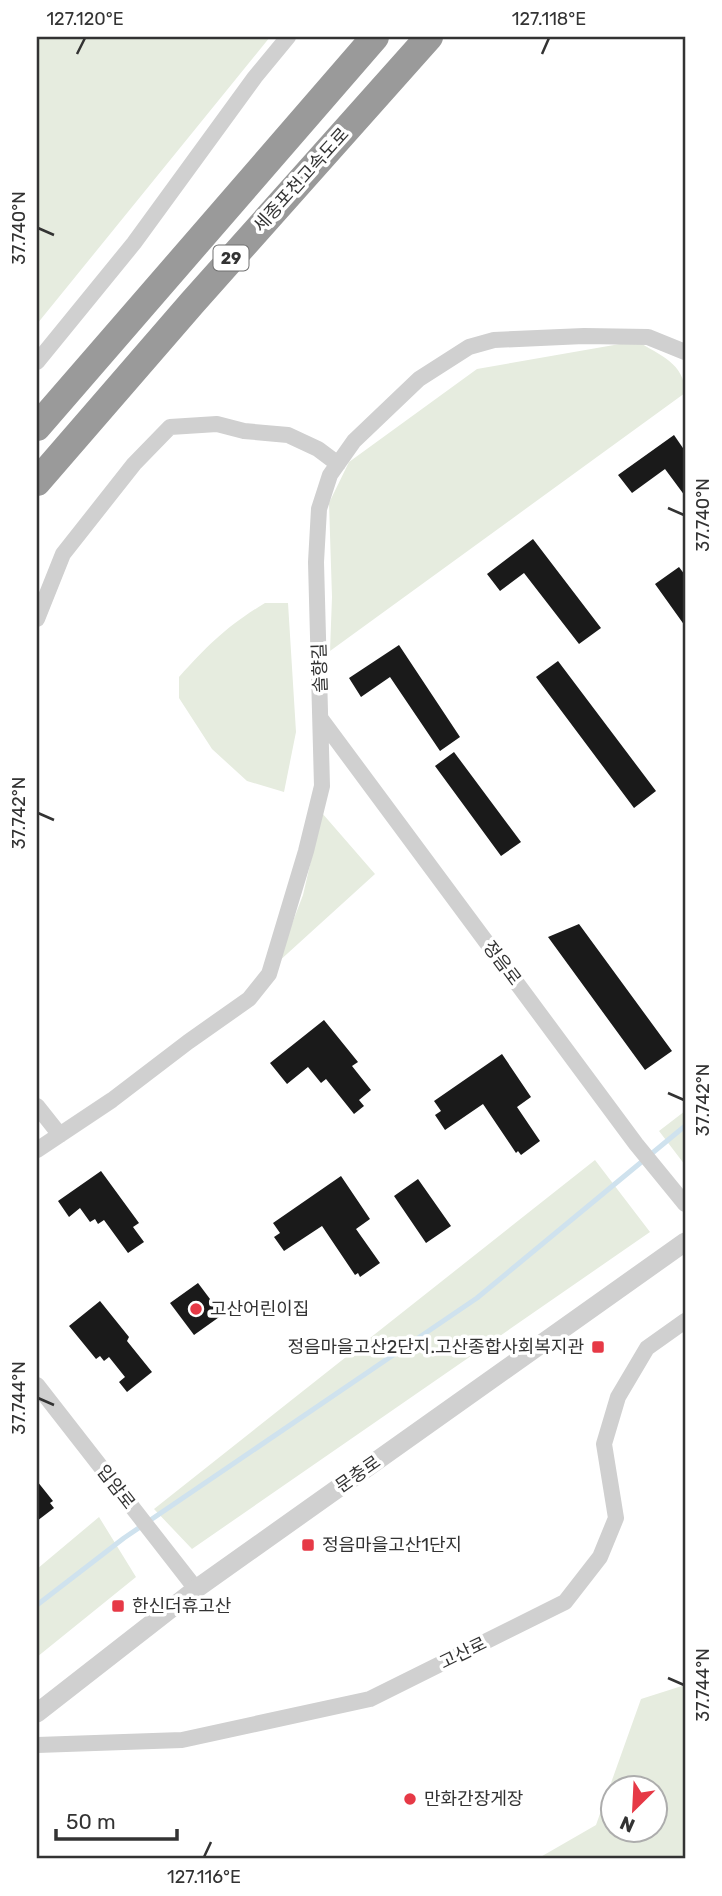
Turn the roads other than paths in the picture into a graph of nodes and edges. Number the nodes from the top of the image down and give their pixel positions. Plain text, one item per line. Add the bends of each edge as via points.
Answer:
1 (288, 37) edge
2 (375, 37) edge
3 (429, 37) edge
4 (685, 352) edge
5 (37, 362) edge
6 (37, 427) edge
7 (338, 464) junction
8 (37, 482) edge
9 (37, 619) edge
10 (321, 719) junction
11 (37, 1106) edge
12 (60, 1135) junction
13 (37, 1150) edge
14 (685, 1204) edge
15 (685, 1242) edge
16 (685, 1321) edge
17 (37, 1385) edge
18 (196, 1590) junction
19 (37, 1713) edge
20 (37, 1745) edge

1 - 5 street via 134,243
2 - 6 highway, 29
3 - 8 highway, 세종포천고속도로 / 29
4 - 7 street, 솔향길 via 648,337 584,335 494,340 469,347 419,379 354,441
7 - 9 street via 288,435 218,424 170,427 134,464 63,554
7 - 10 street, 솔향길 via 319,509 316,562
10 - 12 street, 솔향길 via 322,786 270,974 249,999
10 - 14 street, 정음로
11 - 12 street
12 - 13 street, 솔향길
15 - 18 street, 문충로
16 - 20 street, 고산로 via 647,1348 618,1398 604,1444 616,1518 600,1557 565,1602 370,1699 182,1740
17 - 18 street, 입암로
18 - 19 street, 문충로

